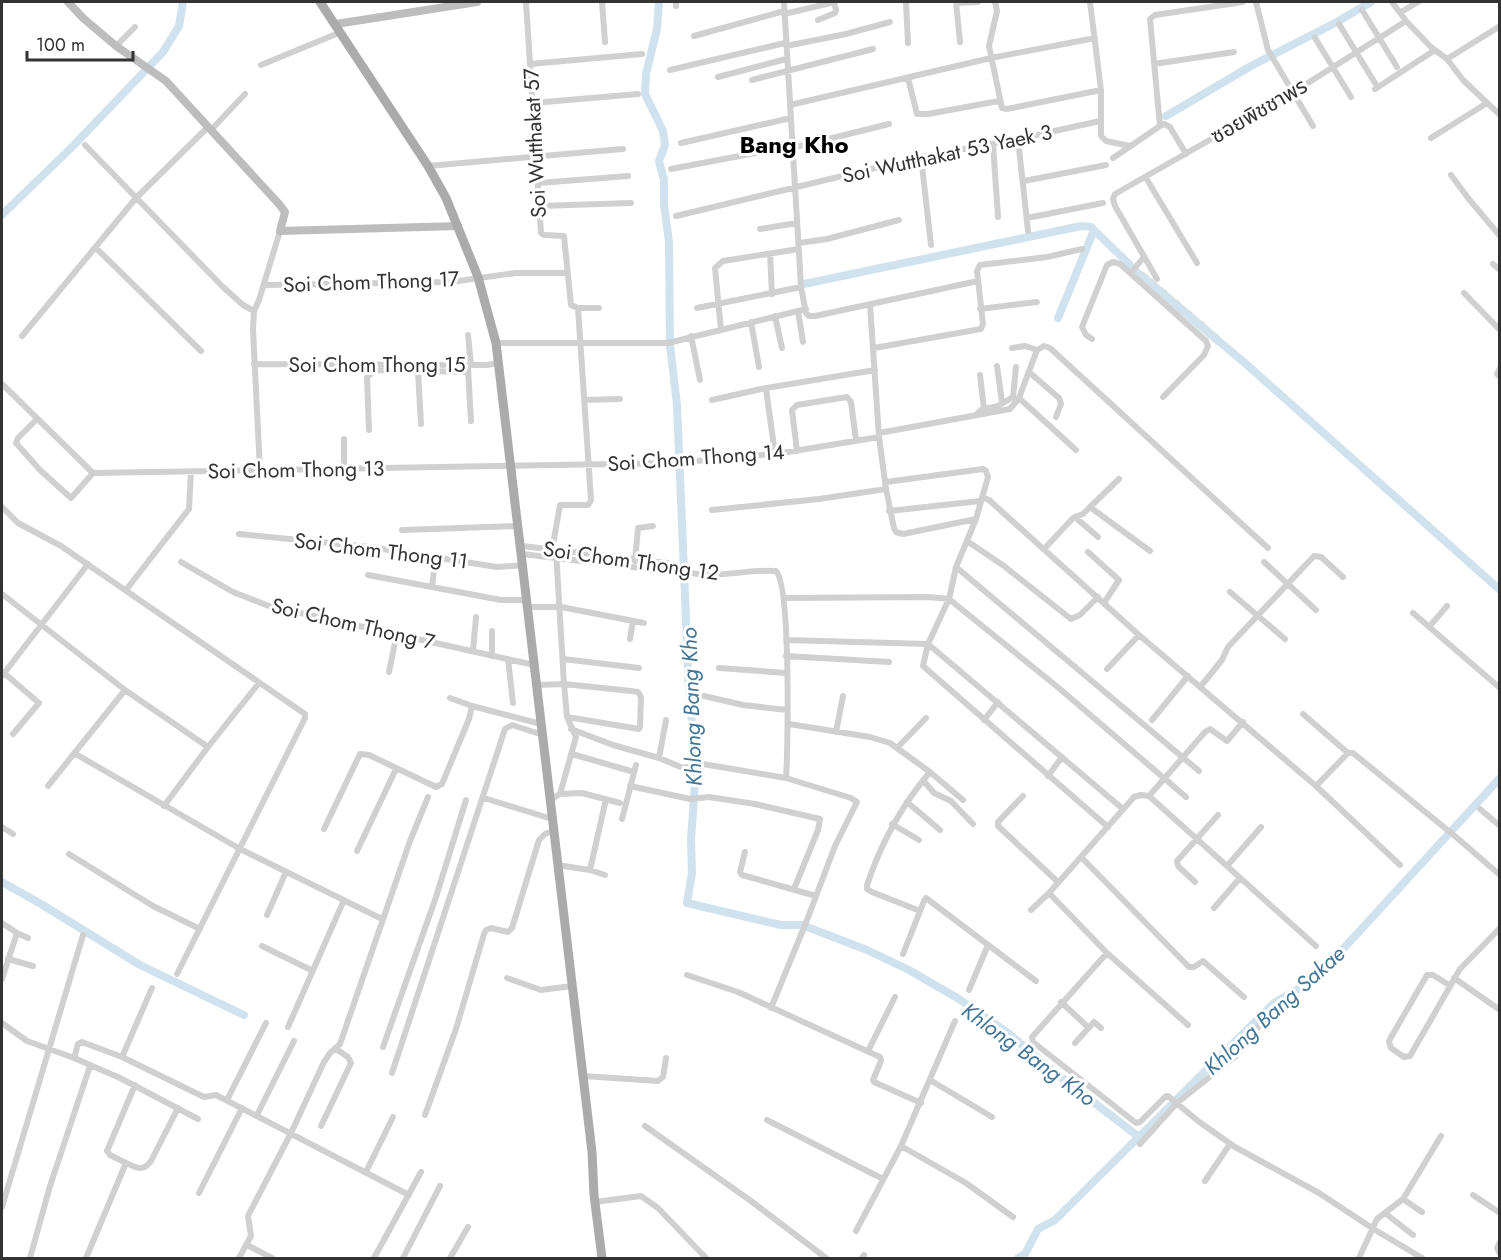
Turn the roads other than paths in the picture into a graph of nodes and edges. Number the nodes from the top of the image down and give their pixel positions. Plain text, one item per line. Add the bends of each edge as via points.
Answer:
1 (68, 2) edge
2 (320, 2) edge
3 (477, 2) edge
4 (526, 2) edge
5 (602, 2) edge
6 (784, 2) edge
7 (835, 2) edge
8 (906, 2) edge
9 (956, 2) edge
10 (978, 2) edge
11 (995, 2) edge
12 (1090, 2) edge
13 (1244, 2) edge
14 (1256, 2) edge
15 (1392, 2) edge
16 (1418, 2) edge
17 (1362, 10) dead end
18 (784, 12) junction
19 (1401, 12) junction
20 (818, 20) dead end
21 (1406, 21) junction
22 (890, 22) dead end
23 (1339, 24) dead end
24 (1500, 26) edge
25 (135, 27) dead end
26 (338, 28) junction
27 (694, 36) dead end
28 (1095, 38) junction
29 (1315, 38) dead end
30 (1379, 38) junction
31 (605, 42) dead end
32 (960, 42) dead end
33 (908, 43) dead end
34 (785, 45) junction
35 (116, 46) junction
36 (873, 49) dead end
37 (1435, 50) junction
38 (1234, 52) dead end
39 (1357, 52) junction
40 (642, 54) dead end
41 (991, 58) junction
42 (786, 59) junction
43 (1447, 59) junction
44 (531, 64) junction
45 (1154, 64) junction
46 (261, 65) dead end
47 (1333, 67) junction
48 (1397, 67) dead end
49 (670, 70) dead end
50 (787, 72) junction
51 (718, 77) dead end
52 (908, 78) junction
53 (752, 80) dead end
54 (1101, 90) junction
55 (1292, 93) junction
56 (245, 94) dead end
57 (638, 94) dead end
58 (1351, 97) dead end
59 (999, 101) junction
60 (533, 103) junction
61 (1487, 103) junction
62 (790, 105) junction
63 (1500, 115) edge
64 (791, 118) junction
65 (1100, 121) junction
66 (889, 124) dead end
67 (1160, 126) junction
68 (1314, 126) dead end
69 (210, 128) junction
70 (1431, 138) dead end
71 (1018, 139) junction
72 (681, 143) dead end
73 (993, 144) junction
74 (85, 145) dead end
75 (1130, 146) junction
76 (792, 147) junction
77 (623, 149) dead end
78 (1186, 154) junction
79 (537, 156) junction
80 (921, 157) junction
81 (1113, 158) dead end
82 (1106, 165) dead end
83 (428, 166) junction
84 (670, 169) dead end
85 (1451, 175) dead end
86 (628, 176) dead end
87 (1146, 178) junction
88 (1024, 181) junction
89 (539, 183) junction
90 (795, 188) junction
91 (136, 198) junction
92 (631, 203) dead end
93 (1103, 203) dead end
94 (540, 206) junction
95 (676, 216) dead end
96 (999, 217) dead end
97 (1027, 218) junction
98 (899, 220) dead end
99 (797, 223) junction
100 (458, 226) junction
101 (760, 229) dead end
102 (280, 231) junction
103 (1028, 231) dead end
104 (1500, 236) edge
105 (932, 245) dead end
106 (799, 246) junction
107 (96, 248) junction
108 (1082, 249) dead end
109 (770, 254) junction
110 (1143, 258) junction
111 (1197, 263) dead end
112 (1493, 264) dead end
113 (1500, 270) edge
114 (568, 273) junction
115 (1131, 273) junction
116 (478, 277) junction
117 (1157, 279) dead end
118 (978, 282) junction
119 (264, 285) junction
120 (801, 287) junction
121 (1464, 293) dead end
122 (772, 294) junction
123 (1037, 302) dead end
124 (718, 304) junction
125 (870, 305) junction
126 (578, 308) junction
127 (599, 308) dead end
128 (697, 308) dead end
129 (806, 309) junction
130 (980, 309) junction
131 (254, 311) junction
132 (798, 311) junction
133 (775, 316) junction
134 (752, 322) junction
135 (721, 330) junction
136 (1500, 330) edge
137 (22, 336) dead end
138 (468, 336) dead end
139 (691, 336) junction
140 (1092, 339) dead end
141 (580, 342) junction
142 (803, 342) dead end
143 (496, 344) junction
144 (782, 348) dead end
145 (874, 348) junction
146 (1012, 348) dead end
147 (1037, 350) junction
148 (201, 351) dead end
149 (499, 363) junction
150 (254, 364) junction
151 (997, 366) dead end
152 (469, 367) junction
153 (1016, 367) dead end
154 (759, 368) dead end
155 (1500, 368) edge
156 (875, 370) junction
157 (418, 371) junction
158 (1029, 372) junction
159 (980, 375) dead end
160 (1500, 377) edge
161 (700, 380) dead end
162 (2, 384) edge
163 (766, 389) junction
164 (1163, 397) dead end
165 (1019, 398) junction
166 (620, 399) dead end
167 (584, 400) junction
168 (712, 400) dead end
169 (1002, 402) junction
170 (984, 409) junction
171 (976, 415) junction
172 (1056, 417) dead end
173 (37, 419) junction
174 (471, 421) dead end
175 (421, 424) dead end
176 (369, 430) dead end
177 (879, 435) junction
178 (344, 439) dead end
179 (856, 440) junction
180 (1076, 450) dead end
181 (797, 451) junction
182 (775, 454) junction
183 (588, 466) junction
184 (512, 467) junction
185 (344, 469) junction
186 (260, 471) junction
187 (191, 472) junction
188 (93, 473) junction
189 (1119, 479) dead end
190 (886, 486) junction
191 (981, 499) junction
192 (2, 507) edge
193 (1090, 507) junction
194 (712, 510) dead end
195 (889, 511) junction
196 (1075, 517) junction
197 (976, 519) junction
198 (519, 526) junction
199 (653, 526) dead end
200 (402, 530) dead end
201 (239, 534) dead end
202 (1098, 537) dead end
203 (967, 541) junction
204 (1268, 548) dead end
205 (1044, 549) junction
206 (522, 550) junction
207 (1150, 551) dead end
208 (555, 552) junction
209 (1088, 552) dead end
210 (636, 561) junction
211 (181, 562) dead end
212 (1264, 562) dead end
213 (88, 564) junction
214 (524, 566) junction
215 (956, 567) junction
216 (434, 570) dead end
217 (680, 570) junction
218 (368, 575) dead end
219 (1343, 577) dead end
220 (1287, 584) junction
221 (432, 587) junction
222 (126, 590) junction
223 (1230, 592) dead end
224 (2, 594) edge
225 (1098, 597) junction
226 (784, 598) junction
227 (949, 599) junction
228 (527, 603) junction
229 (1104, 603) junction
230 (1447, 606) dead end
231 (561, 607) junction
232 (1316, 610) dead end
233 (1413, 613) dead end
234 (1257, 614) junction
235 (476, 617) dead end
236 (633, 621) junction
237 (644, 623) dead end
238 (40, 626) junction
239 (1430, 627) junction
240 (492, 631) dead end
241 (397, 633) junction
242 (1139, 635) junction
243 (630, 639) dead end
244 (1285, 639) dead end
245 (786, 640) junction
246 (928, 644) junction
247 (473, 651) junction
248 (492, 656) junction
249 (786, 656) junction
250 (508, 659) junction
251 (563, 659) junction
252 (889, 662) dead end
253 (534, 665) junction
254 (639, 668) dead end
255 (719, 668) dead end
256 (1107, 669) dead end
257 (389, 672) dead end
258 (786, 673) junction
259 (2, 674) edge
260 (1188, 676) junction
261 (259, 683) junction
262 (564, 684) junction
263 (536, 685) junction
264 (1201, 686) junction
265 (1500, 688) edge
266 (125, 690) junction
267 (704, 696) dead end
268 (843, 696) dead end
269 (450, 699) dead end
270 (998, 702) junction
271 (513, 703) dead end
272 (472, 705) junction
273 (788, 710) junction
274 (1303, 714) dead end
275 (567, 717) junction
276 (926, 718) dead end
277 (666, 720) dead end
278 (984, 720) junction
279 (1152, 720) dead end
280 (1243, 722) junction
281 (541, 724) junction
282 (789, 724) junction
283 (571, 729) junction
284 (836, 732) junction
285 (13, 734) dead end
286 (543, 735) junction
287 (207, 747) junction
288 (898, 747) junction
289 (74, 753) junction
290 (1348, 753) junction
291 (572, 754) junction
292 (659, 758) junction
293 (1062, 758) junction
294 (1182, 759) junction
295 (396, 769) junction
296 (1199, 771) dead end
297 (927, 776) junction
298 (1048, 776) junction
299 (786, 778) junction
300 (1165, 779) junction
301 (48, 786) dead end
302 (630, 786) junction
303 (1316, 786) junction
304 (560, 794) junction
305 (428, 796) dead end
306 (1023, 796) dead end
307 (1149, 796) junction
308 (1186, 797) dead end
309 (484, 798) junction
310 (606, 799) junction
311 (466, 800) dead end
312 (550, 800) junction
313 (963, 800) dead end
314 (907, 802) junction
315 (620, 803) dead end
316 (164, 806) junction
317 (1123, 809) junction
318 (1480, 809) dead end
319 (1218, 815) dead end
320 (552, 819) junction
321 (622, 819) dead end
322 (892, 824) junction
323 (973, 824) dead end
324 (1500, 826) edge
325 (2, 827) edge
326 (1108, 827) junction
327 (1261, 827) dead end
328 (324, 829) dead end
329 (940, 830) dead end
330 (553, 831) junction
331 (13, 834) dead end
332 (1196, 839) junction
333 (919, 840) dead end
334 (240, 849) junction
335 (357, 851) dead end
336 (745, 852) dead end
337 (69, 854) dead end
338 (1081, 857) junction
339 (557, 865) junction
340 (1400, 865) dead end
341 (1227, 866) junction
342 (590, 870) junction
343 (286, 872) junction
344 (605, 875) dead end
345 (1500, 875) edge
346 (1240, 878) junction
347 (1058, 882) junction
348 (1195, 882) dead end
349 (794, 889) junction
350 (1049, 893) junction
351 (816, 896) junction
352 (436, 897) junction
353 (344, 900) junction
354 (449, 901) junction
355 (1214, 908) dead end
356 (1031, 910) dead end
357 (920, 911) junction
358 (267, 915) dead end
359 (382, 919) junction
360 (2, 923) edge
361 (1500, 928) edge
362 (200, 929) junction
363 (17, 933) junction
364 (83, 935) dead end
365 (28, 938) dead end
366 (988, 945) junction
367 (262, 946) dead end
368 (1316, 946) dead end
369 (1107, 953) junction
370 (903, 954) dead end
371 (8, 959) junction
372 (33, 966) dead end
373 (313, 970) junction
374 (177, 974) dead end
375 (687, 975) dead end
376 (507, 978) dead end
377 (1454, 978) junction
378 (2, 979) edge
379 (1036, 981) dead end
380 (1449, 985) junction
381 (572, 986) junction
382 (152, 988) dead end
383 (969, 990) dead end
384 (895, 997) dead end
385 (1244, 997) dead end
386 (1062, 1002) junction
387 (1290, 1005) dead end
388 (771, 1008) junction
389 (1500, 1011) edge
390 (955, 1020) dead end
391 (2, 1023) edge
392 (266, 1023) dead end
393 (1188, 1025) dead end
394 (288, 1027) dead end
395 (1089, 1028) junction
396 (1101, 1028) dead end
397 (294, 1041) dead end
398 (1075, 1043) dead end
399 (383, 1047) dead end
400 (49, 1049) junction
401 (336, 1049) junction
402 (868, 1051) junction
403 (122, 1057) junction
404 (74, 1058) junction
405 (666, 1058) dead end
406 (90, 1066) junction
407 (392, 1073) dead end
408 (583, 1076) junction
409 (930, 1080) junction
410 (135, 1085) junction
411 (227, 1100) junction
412 (1176, 1102) junction
413 (921, 1103) junction
414 (178, 1108) junction
415 (242, 1108) junction
416 (257, 1115) junction
417 (425, 1115) dead end
418 (393, 1117) dead end
419 (992, 1117) dead end
420 (198, 1119) dead end
421 (767, 1120) dead end
422 (321, 1126) dead end
423 (645, 1126) dead end
424 (291, 1132) junction
425 (1441, 1136) dead end
426 (1140, 1144) dead end
427 (1230, 1144) junction
428 (901, 1146) junction
429 (126, 1163) junction
430 (366, 1172) junction
431 (421, 1172) dead end
432 (883, 1179) junction
433 (1205, 1181) dead end
434 (440, 1186) dead end
435 (200, 1193) dead end
436 (409, 1195) junction
437 (1473, 1195) dead end
438 (1403, 1199) junction
439 (595, 1202) junction
440 (2, 1207) edge
441 (1422, 1212) dead end
442 (1385, 1213) junction
443 (1500, 1213) edge
444 (1013, 1217) dead end
445 (468, 1227) dead end
446 (1372, 1228) junction
447 (855, 1231) dead end
448 (1413, 1235) dead end
449 (1500, 1242) edge
450 (247, 1245) junction
451 (1500, 1254) edge
452 (30, 1258) edge
453 (86, 1258) edge
454 (239, 1258) edge
455 (272, 1258) edge
456 (374, 1258) edge
457 (403, 1258) edge
458 (450, 1258) edge
459 (602, 1258) edge
460 (706, 1258) edge
461 (826, 1258) edge
462 (1359, 1258) edge
463 (1422, 1258) edge

1 - 35 street
2 - 26 main road
3 - 26 street
4 - 44 street, Soi Wutthakat 57 via 531,17
5 - 31 street
6 - 18 street
7 - 18 street
7 - 20 street via 835,13
8 - 33 street
9 - 10 street
9 - 32 street
11 - 41 street
12 - 28 street
13 - 45 street via 1155,15 1150,19
14 - 55 street via 1268,50
15 - 19 street
16 - 19 street
17 - 30 street
18 - 27 street
18 - 34 street
19 - 21 street
21 - 30 street, ซอยพิชชาพร
21 - 37 street
22 - 34 street
23 - 39 street
24 - 43 street
25 - 35 street
26 - 46 street
26 - 83 main road
28 - 41 street
28 - 54 street
29 - 47 street
30 - 39 street, ซอยพิชชาพร
30 - 48 street
34 - 42 street
34 - 49 street
35 - 69 street via 166,81
36 - 50 street
37 - 39 street via 1375,86
37 - 43 street
38 - 45 street
39 - 47 street, ซอยพิชชาพร
40 - 44 street
41 - 52 street
41 - 59 street
42 - 50 street
42 - 51 street
43 - 61 street
44 - 60 street, Soi Wutthakat 57
45 - 67 street
47 - 55 street, ซอยพิชชาพร
47 - 58 street
50 - 53 street
50 - 62 street
52 - 59 street via 917,114
52 - 62 street
54 - 59 street via 1007,109
54 - 65 street
55 - 68 street
55 - 78 street, ซอยพิชชาพร
56 - 69 street
57 - 60 street
60 - 79 street, Soi Wutthakat 57
61 - 63 street
61 - 70 street
62 - 64 street
64 - 72 street
64 - 76 street
65 - 71 street, Soi Wutthakat 53 Yaek 3
65 - 75 street via 1103,140
66 - 76 street
67 - 75 street
67 - 78 street via 1170,127
69 - 91 street
69 - 102 street via 283,208 285,217
71 - 73 street, Soi Wutthakat 53 Yaek 3
71 - 88 street
73 - 80 street, Soi Wutthakat 53 Yaek 3
73 - 96 street
74 - 91 street
75 - 81 street
76 - 84 street
76 - 90 street
77 - 79 street
78 - 87 street, ซอยพิชชาพร
79 - 83 street
79 - 89 street, Soi Wutthakat 57
80 - 90 street, Soi Wutthakat 53 Yaek 3
80 - 105 street
82 - 88 street
83 - 100 main road
85 - 104 street
86 - 89 street
87 - 110 street, ซอยพิชชาพร via 1113,199
87 - 111 street
88 - 97 street
89 - 94 street, Soi Wutthakat 57
90 - 95 street, Soi Wutthakat 53 Yaek 3
90 - 99 street
91 - 107 street
91 - 131 street via 223,287
92 - 94 street
93 - 97 street
94 - 114 street, Soi Wutthakat 57 via 541,233 564,236
97 - 103 street
98 - 106 street
99 - 101 street
99 - 106 street
100 - 102 street
100 - 116 main road
102 - 119 street
106 - 109 street
106 - 120 street
107 - 137 street
107 - 148 street
108 - 118 street via 980,265
109 - 122 street
109 - 124 street via 717,264
110 - 115 street
110 - 117 street
112 - 113 street
114 - 116 street, Soi Chom Thong 17
114 - 126 street, Soi Wutthakat 57 via 571,305
115 - 140 street via 1120,264 1107,265 1082,327
115 - 164 street via 1208,346
116 - 119 street, Soi Chom Thong 17 via 451,282
116 - 143 main road
118 - 125 street
118 - 130 street
119 - 131 street
120 - 122 street
120 - 129 street
121 - 136 street
122 - 124 street
123 - 130 street
124 - 128 street
124 - 135 street
125 - 129 street via 815,316 809,316
125 - 145 street
126 - 127 street
126 - 141 street
129 - 132 street
130 - 145 street via 981,329
131 - 150 street
132 - 133 street
132 - 142 street
133 - 134 street
133 - 144 street
134 - 135 street
134 - 154 street
135 - 139 street
138 - 152 street
139 - 141 street via 668,343
139 - 161 street
141 - 143 street
141 - 167 street
143 - 149 main road
145 - 156 street
146 - 147 street via 1025,346
147 - 158 street
147 - 204 street via 1050,348
149 - 152 street, Soi Chom Thong 15
149 - 184 main road
150 - 152 street, Soi Chom Thong 15
150 - 186 street
151 - 169 street
152 - 157 street
152 - 174 street
153 - 169 street via 1013,397
155 - 160 street
156 - 163 street
156 - 177 street
157 - 175 street
157 - 176 street via 376,370 369,374
158 - 165 street
158 - 172 street via 1059,398
159 - 170 street
162 - 173 street
163 - 168 street
163 - 182 street
165 - 171 street, Soi Chom Thong 14 via 1010,409
165 - 180 street
166 - 167 street
167 - 183 street
169 - 170 street
170 - 171 street
171 - 177 street, Soi Chom Thong 14
173 - 188 street
173 - 188 street via 16,443 40,470 71,498
177 - 179 street, Soi Chom Thong 14
177 - 190 street
178 - 185 street
179 - 181 street, Soi Chom Thong 14
179 - 181 street via 847,396 797,405 792,410
181 - 182 street, Soi Chom Thong 14
182 - 183 street, Soi Chom Thong 14 via 687,463
183 - 184 street, Soi Chom Thong 14
183 - 208 street via 591,503 560,505
184 - 185 street, Soi Chom Thong 13
184 - 198 main road
185 - 186 street, Soi Chom Thong 13
186 - 187 street, Soi Chom Thong 13
187 - 188 street
187 - 222 street, Soi Chom Thong 13 via 189,509
189 - 193 street
190 - 191 street via 982,469 988,477
190 - 194 street via 819,499
190 - 195 street
191 - 195 street
191 - 197 street
191 - 205 street via 989,500
192 - 213 street via 18,523
193 - 196 street
193 - 207 street
195 - 197 street via 896,532 903,534
196 - 202 street
196 - 205 street
197 - 203 street
198 - 200 street
198 - 206 main road
199 - 210 street via 638,528
201 - 214 street, Soi Chom Thong 11 via 370,547 497,567
203 - 215 street
203 - 225 street via 1071,619
205 - 225 street
206 - 208 street, Soi Chom Thong 12
206 - 214 main road
208 - 210 street, Soi Chom Thong 12
208 - 217 street via 661,571
208 - 231 street
209 - 229 street via 1119,579
210 - 217 street, Soi Chom Thong 12 via 667,563
211 - 241 street, Soi Chom Thong 7 via 233,592 268,606
212 - 220 street
213 - 222 street
213 - 238 street
214 - 228 main road
215 - 227 street
215 - 294 street
216 - 221 street
217 - 226 street, Soi Chom Thong 12 via 697,574 776,570
218 - 221 street
219 - 220 street via 1316,556
220 - 232 street
220 - 234 street
221 - 228 street
222 - 261 street
223 - 234 street
224 - 238 street
225 - 229 street
226 - 227 street
226 - 245 street
227 - 246 street
227 - 300 street
228 - 231 street
228 - 253 main road
229 - 242 street
230 - 239 street
231 - 236 street
231 - 251 street
233 - 239 street
234 - 244 street
234 - 264 street
235 - 247 street
236 - 237 street
236 - 243 street
238 - 259 street
238 - 266 street
239 - 265 street
240 - 248 street
241 - 247 street, Soi Chom Thong 7
241 - 257 street
242 - 256 street
242 - 260 street
245 - 246 street
245 - 249 street
246 - 270 street
246 - 278 street via 922,662 926,670
247 - 248 street, Soi Chom Thong 7
248 - 250 street, Soi Chom Thong 7
249 - 252 street
249 - 258 street
250 - 253 street, Soi Chom Thong 7
250 - 271 street
251 - 254 street
251 - 262 street
253 - 263 main road
255 - 258 street
258 - 273 street
259 - 285 street via 39,703
260 - 264 street
260 - 279 street
261 - 287 street
261 - 334 street via 306,716
262 - 263 street
262 - 275 street
262 - 275 street via 638,692 641,697 640,727 634,729
263 - 281 main road
264 - 280 street
266 - 287 street
266 - 289 street
267 - 273 street
268 - 284 street
269 - 272 street
270 - 278 street
270 - 293 street
272 - 281 street
272 - 295 street via 441,786 431,786
273 - 282 street
274 - 290 street
275 - 283 street
276 - 288 street
277 - 292 street
278 - 298 street
280 - 294 street via 1227,741 1207,730
280 - 303 street
281 - 286 main road
282 - 284 street
282 - 299 street
283 - 291 street via 576,737
283 - 292 street
284 - 288 street via 870,737
286 - 309 street via 512,725 505,729
286 - 312 main road
287 - 316 street
288 - 297 street
289 - 301 street
289 - 316 street
290 - 303 street
290 - 345 street via 1355,754
291 - 302 street via 635,768
291 - 304 street
292 - 299 street via 683,768 703,764
293 - 298 street
293 - 317 street
294 - 296 street
294 - 300 street
295 - 328 street via 360,754
295 - 335 street
297 - 313 street
297 - 314 street
297 - 323 street via 934,793 951,801
298 - 326 street
299 - 351 street via 857,802
300 - 307 street
300 - 308 street
302 - 321 street
302 - 349 street via 694,799 709,797 755,804 820,819
303 - 340 street
304 - 310 street via 582,793
304 - 312 street
305 - 359 street
306 - 347 street via 998,826
307 - 317 street via 1134,797
307 - 332 street
309 - 320 street
309 - 354 street
310 - 315 street
310 - 342 street
311 - 352 street
312 - 320 main road
314 - 322 street
314 - 329 street
316 - 334 street
317 - 326 street
318 - 324 street
319 - 332 street
320 - 330 main road
322 - 333 street
322 - 357 street via 873,865 867,889
325 - 331 street
326 - 338 street
327 - 341 street
330 - 339 main road
330 - 417 street via 539,840 512,928 508,932 491,928 484,934
332 - 341 street
332 - 348 street via 1177,864
334 - 343 street
334 - 362 street
336 - 349 street via 741,874
337 - 362 street via 153,906
338 - 347 street
338 - 385 street via 1190,967 1203,962
339 - 342 street
339 - 381 main road
341 - 346 street
342 - 344 street
343 - 353 street
343 - 358 street
346 - 355 street
346 - 368 street
347 - 350 street
349 - 351 street
350 - 356 street
350 - 369 street
351 - 388 street
352 - 354 street
352 - 399 street
353 - 359 street
353 - 373 street
354 - 407 street
357 - 366 street via 926,898
357 - 370 street
359 - 401 street
360 - 363 street
361 - 377 street
362 - 374 street
363 - 365 street
363 - 371 street
364 - 400 street
366 - 379 street
366 - 383 street
367 - 373 street
369 - 386 street
369 - 393 street
371 - 372 street
371 - 378 street
373 - 394 street
375 - 388 street
376 - 381 street via 541,990
377 - 380 street
377 - 389 street
380 - 380 street via 1410,1056 1404,1057 1391,1048 1390,1039 1427,975
381 - 408 main road
382 - 403 street
384 - 402 street
386 - 395 street
386 - 412 street via 1032,1036 1033,1042 1136,1123 1166,1096
387 - 412 street via 1280,1007 1263,1021 1236,1056
388 - 402 street
390 - 409 street
391 - 400 street via 27,1041
392 - 411 street
395 - 396 street via 1095,1022
395 - 398 street
397 - 416 street
400 - 404 street
400 - 440 street
401 - 422 street via 351,1063
401 - 424 street via 324,1062
402 - 413 street via 881,1058 874,1082
403 - 404 street via 81,1042
403 - 411 street via 204,1097 216,1095
404 - 406 street
405 - 408 street via 663,1077 658,1081
406 - 410 street
406 - 452 street
408 - 439 main road
409 - 413 street
409 - 419 street
410 - 414 street
410 - 429 street via 107,1151
411 - 415 street
412 - 426 street
412 - 427 street
413 - 428 street
414 - 420 street
414 - 429 street via 149,1164 140,1169
415 - 416 street
415 - 435 street
416 - 424 street
418 - 430 street
421 - 432 street
423 - 461 street
424 - 430 street
424 - 450 street via 249,1214 252,1236
425 - 438 street
427 - 433 street
427 - 446 street via 1312,1189
428 - 432 street
428 - 444 street via 966,1183
429 - 453 street
430 - 436 street
431 - 436 street
432 - 447 street
434 - 457 street
436 - 456 street
437 - 443 street
438 - 441 street
438 - 442 street
439 - 459 main road
439 - 460 street via 641,1196 658,1208
442 - 446 street
442 - 448 street
445 - 458 street
446 - 462 street
446 - 463 street
449 - 451 street
450 - 454 street
450 - 455 street

